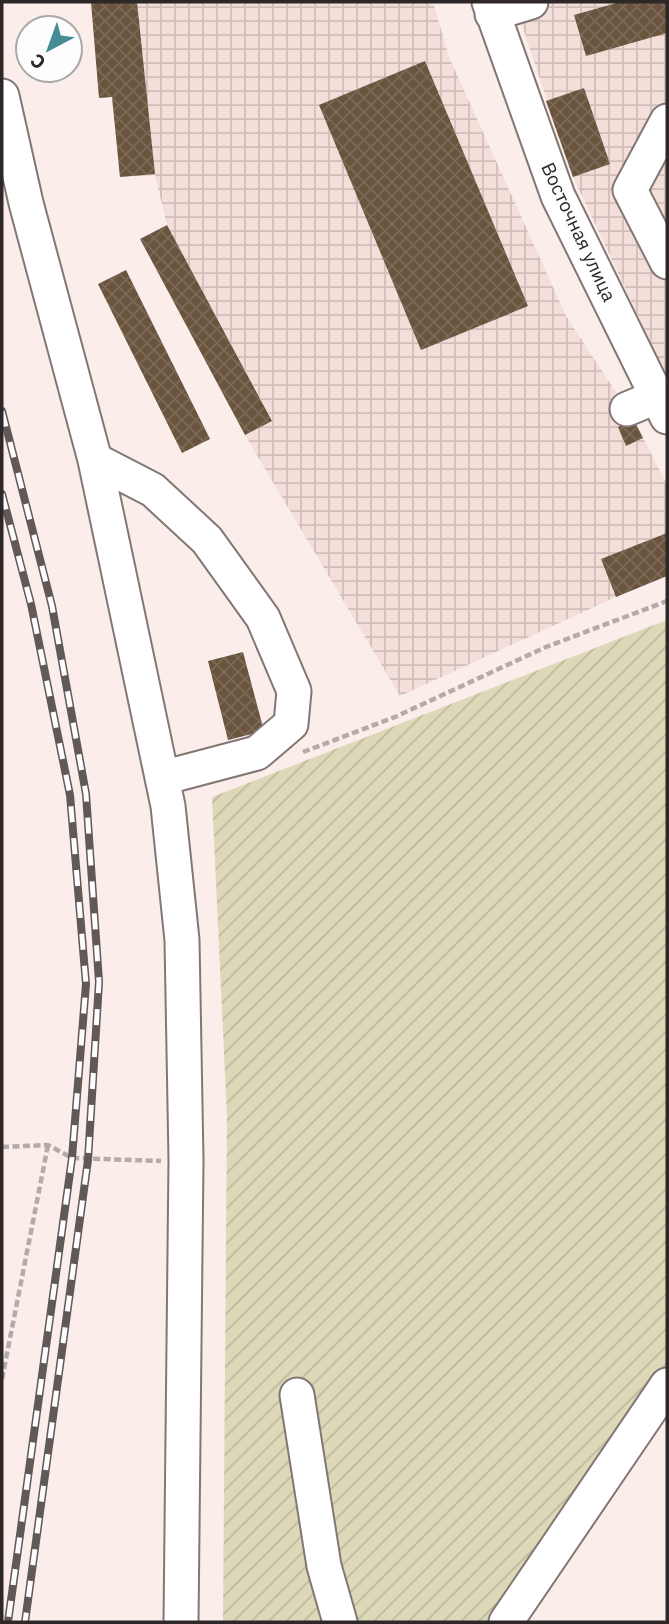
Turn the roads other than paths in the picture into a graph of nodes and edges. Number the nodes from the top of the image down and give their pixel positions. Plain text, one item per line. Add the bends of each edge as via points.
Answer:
1 (531, 2) edge
2 (491, 8) edge
3 (2, 96) edge
4 (667, 121) edge
5 (667, 262) edge
6 (654, 395) edge
7 (95, 460) junction
8 (162, 778) junction
9 (667, 1385) edge
10 (297, 1395) dead end
11 (181, 1622) edge
12 (340, 1622) edge
13 (506, 1622) edge

1 - 2 street
2 - 6 street, Восточная улица via 558,196
3 - 7 street
4 - 5 street via 630,190
7 - 8 street
7 - 8 street via 153,490 208,540 263,618 295,691 291,724 257,753
8 - 11 street via 182,940 186,1160
9 - 13 street
10 - 12 street via 324,1566

